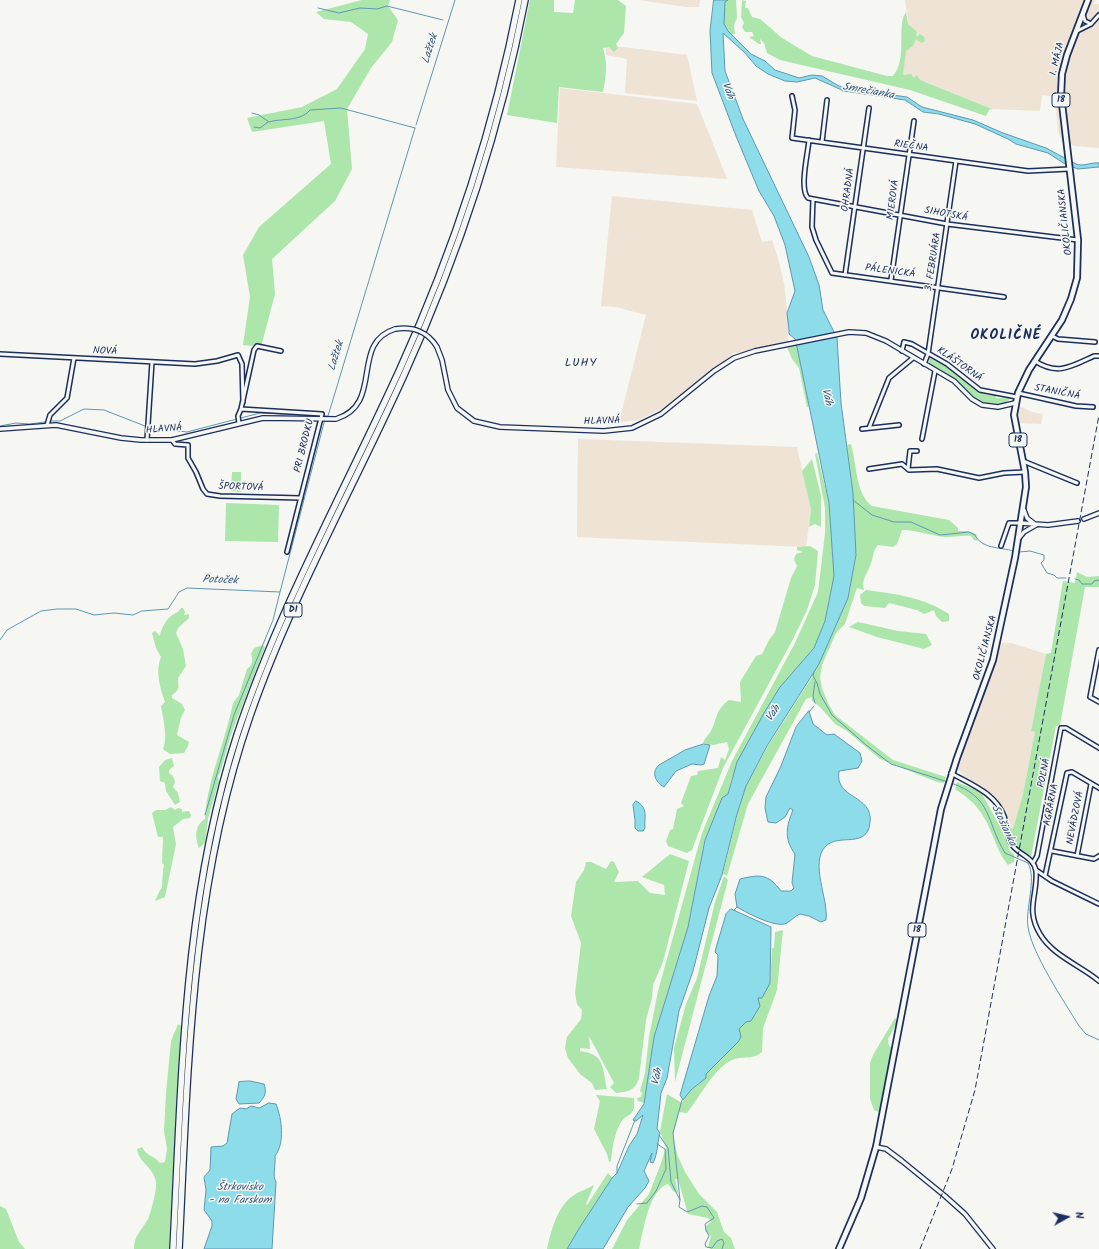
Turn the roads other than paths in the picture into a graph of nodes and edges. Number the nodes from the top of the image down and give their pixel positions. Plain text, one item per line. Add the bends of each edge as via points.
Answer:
1 (519, 0) edge
2 (525, 0) edge
3 (1088, 0) edge
4 (1083, 15) junction
5 (1099, 15) edge
6 (1091, 24) junction
7 (1076, 32) junction
8 (792, 96) dead end
9 (828, 100) dead end
10 (869, 108) dead end
11 (914, 121) dead end
12 (809, 140) junction
13 (822, 142) junction
14 (863, 148) junction
15 (1066, 149) joint
16 (909, 154) junction
17 (956, 161) junction
18 (1069, 168) junction
19 (813, 199) junction
20 (855, 207) junction
21 (900, 215) junction
22 (947, 224) junction
23 (1078, 240) junction
24 (845, 275) junction
25 (891, 280) junction
26 (938, 287) junction
27 (1004, 297) dead end
28 (839, 333) joint
29 (1052, 336) junction
30 (1095, 342) dead end
31 (281, 351) dead end
32 (902, 351) junction
33 (0, 354) edge
34 (928, 354) junction
35 (1099, 356) edge
36 (74, 358) junction
37 (913, 358) junction
38 (1035, 360) junction
39 (152, 362) junction
40 (924, 364) junction
41 (935, 371) junction
42 (1017, 395) junction
43 (243, 402) junction
44 (1015, 403) junction
45 (1093, 407) dead end
46 (241, 409) junction
47 (322, 418) junction
48 (239, 419) junction
49 (47, 425) junction
50 (899, 425) dead end
51 (869, 428) junction
52 (0, 429) edge
53 (862, 429) dead end
54 (147, 440) junction
55 (172, 440) junction
56 (922, 440) dead end
57 (917, 451) dead end
58 (1023, 461) junction
59 (870, 469) dead end
60 (908, 469) junction
61 (1025, 472) junction
62 (1077, 483) dead end
63 (300, 498) junction
64 (1023, 508) junction
65 (1099, 513) edge
66 (1084, 519) dead end
67 (1078, 521) dead end
68 (1021, 523) junction
69 (1036, 525) junction
70 (1018, 539) junction
71 (1001, 546) dead end
72 (287, 552) dead end
73 (1099, 650) edge
74 (1098, 667) edge
75 (1099, 702) edge
76 (1099, 748) edge
77 (951, 773) junction
78 (1091, 784) junction
79 (1099, 788) edge
80 (1052, 851) junction
81 (1077, 856) junction
82 (1099, 856) edge
83 (1033, 863) junction
84 (1036, 870) junction
85 (1045, 876) junction
86 (1099, 904) edge
87 (1099, 981) edge
88 (876, 1147) junction
89 (173, 1249) edge
90 (180, 1249) edge
91 (838, 1249) edge
92 (993, 1249) edge

1 - 89 highway, D1 via 494,113 449,252 399,372 274,638 244,714 225,775 205,864 191,963 184,1041
2 - 90 highway, D1 via 500,114 455,255 405,374 279,640 235,763 209,870 196,964 187,1085
3 - 4 main road, 1. MÁJA / 18
4 - 6 street via 1085,21
4 - 7 main road, 1. MÁJA / 18
5 - 6 street
6 - 7 street
7 - 15 main road, 1. MÁJA / 18 via 1061,84
8 - 12 street, RIEČNA via 795,110 792,138
9 - 13 street
10 - 14 street, OHRADNÁ
11 - 16 street, MIEROVÁ
12 - 13 street, RIEČNA
12 - 19 street via 804,192 806,197
13 - 14 street, RIEČNA
14 - 16 street, RIEČNA
14 - 20 street, OHRADNÁ
15 - 18 main road, OKOLIČIANSKA / 18
16 - 17 street, RIEČNA
16 - 21 street, MIEROVÁ
17 - 18 street, RIEČNA via 1028,171
17 - 22 street, 3. FEBRUÁRA
18 - 23 main road, OKOLIČIANSKA / 18
19 - 20 street, SIHOTSKÁ
19 - 24 street via 811,223 816,240 831,272
20 - 21 street, SIHOTSKÁ
20 - 24 street, OHRADNÁ
21 - 22 street, SIHOTSKÁ
21 - 25 street, MIEROVÁ
22 - 23 street, SIHOTSKÁ
22 - 26 street, 3. FEBRUÁRA
23 - 29 main road, OKOLIČIANSKA / 18 via 1079,264 1076,284 1066,311
24 - 25 street, PÁLENICKÁ
25 - 26 street, PÁLENICKÁ
26 - 27 street, PÁLENICKÁ
26 - 34 street, 3. FEBRUÁRA
28 - 32 street, KLÁŠTORNÁ via 866,333
28 - 47 street, HLAVNÁ, bridge via 734,358 654,418 629,428 604,431 500,427 474,422 452,401 437,347 431,338 421,331 395,329 374,344 369,358 365,389 356,407 343,416 328,420
29 - 30 street via 1058,339
29 - 38 main road, OKOLIČIANSKA / 18
31 - 43 street via 257,346 252,356
32 - 34 street, KLÁŠTORNÁ via 902,345 907,342
32 - 37 street, KLÁŠTORNÁ
33 - 36 street, NOVÁ
34 - 40 street, 3. FEBRUÁRA
34 - 42 street, KLÁŠTORNÁ via 947,364 980,390
35 - 38 street via 1063,369 1048,368
36 - 39 street, NOVÁ
36 - 49 street via 67,398 50,414
37 - 40 street, KLÁŠTORNÁ
37 - 51 street via 889,378
38 - 42 main road, OKOLIČIANSKA / 18
39 - 43 street, NOVÁ via 209,363 238,355 242,364
39 - 54 street
40 - 41 street, KLÁŠTORNÁ
41 - 44 street, KLÁŠTORNÁ via 954,381 982,405 998,407
41 - 56 street
42 - 44 main road, OKOLIČIANSKA / 18
42 - 45 street, STANIČNÁ
43 - 46 street
44 - 58 main road, OKOLIČIANSKA / 18 via 1015,422
46 - 47 street, PRI BRODKU
46 - 48 street
47 - 48 street, HLAVNÁ
47 - 63 street, PRI BRODKU
48 - 55 street, HLAVNÁ
49 - 52 street, HLAVNÁ
49 - 54 street, HLAVNÁ via 71,426 121,438
50 - 51 street
51 - 53 street
54 - 55 street, HLAVNÁ
55 - 63 street, ŠPORTOVÁ via 175,444 188,445 188,458 205,492 211,495
57 - 60 street via 910,452
58 - 61 main road, OKOLIČIANSKA / 18
58 - 62 street
59 - 60 street via 901,464
60 - 61 street via 937,469 979,478
61 - 64 main road, OKOLIČIANSKA / 18
63 - 72 street, PRI BRODKU
64 - 68 main road, OKOLIČIANSKA / 18
64 - 69 street via 1027,518
65 - 66 street
67 - 69 street
68 - 69 street
68 - 70 main road, OKOLIČIANSKA / 18
68 - 71 street via 1009,523
69 - 70 street
70 - 77 main road, OKOLIČIANSKA / 18 via 993,660
73 - 74 street
74 - 75 street via 1090,697
76 - 83 street, POĽNÁ via 1062,728 1037,856
77 - 83 street via 994,799 1004,816 1011,844
77 - 88 main road, 18 via 932,850
78 - 79 street, AGRÁRNA
78 - 80 street, AGRÁRNA via 1072,772 1067,773
78 - 81 street, NEVÄDZOVÁ
80 - 81 street
80 - 85 street, AGRÁRNA
81 - 82 street via 1094,859
83 - 84 street
84 - 85 street
84 - 87 street via 1032,905 1039,933 1054,949
85 - 86 street
88 - 91 main road, 18 via 861,1198
88 - 92 street via 886,1149 945,1196 965,1214

